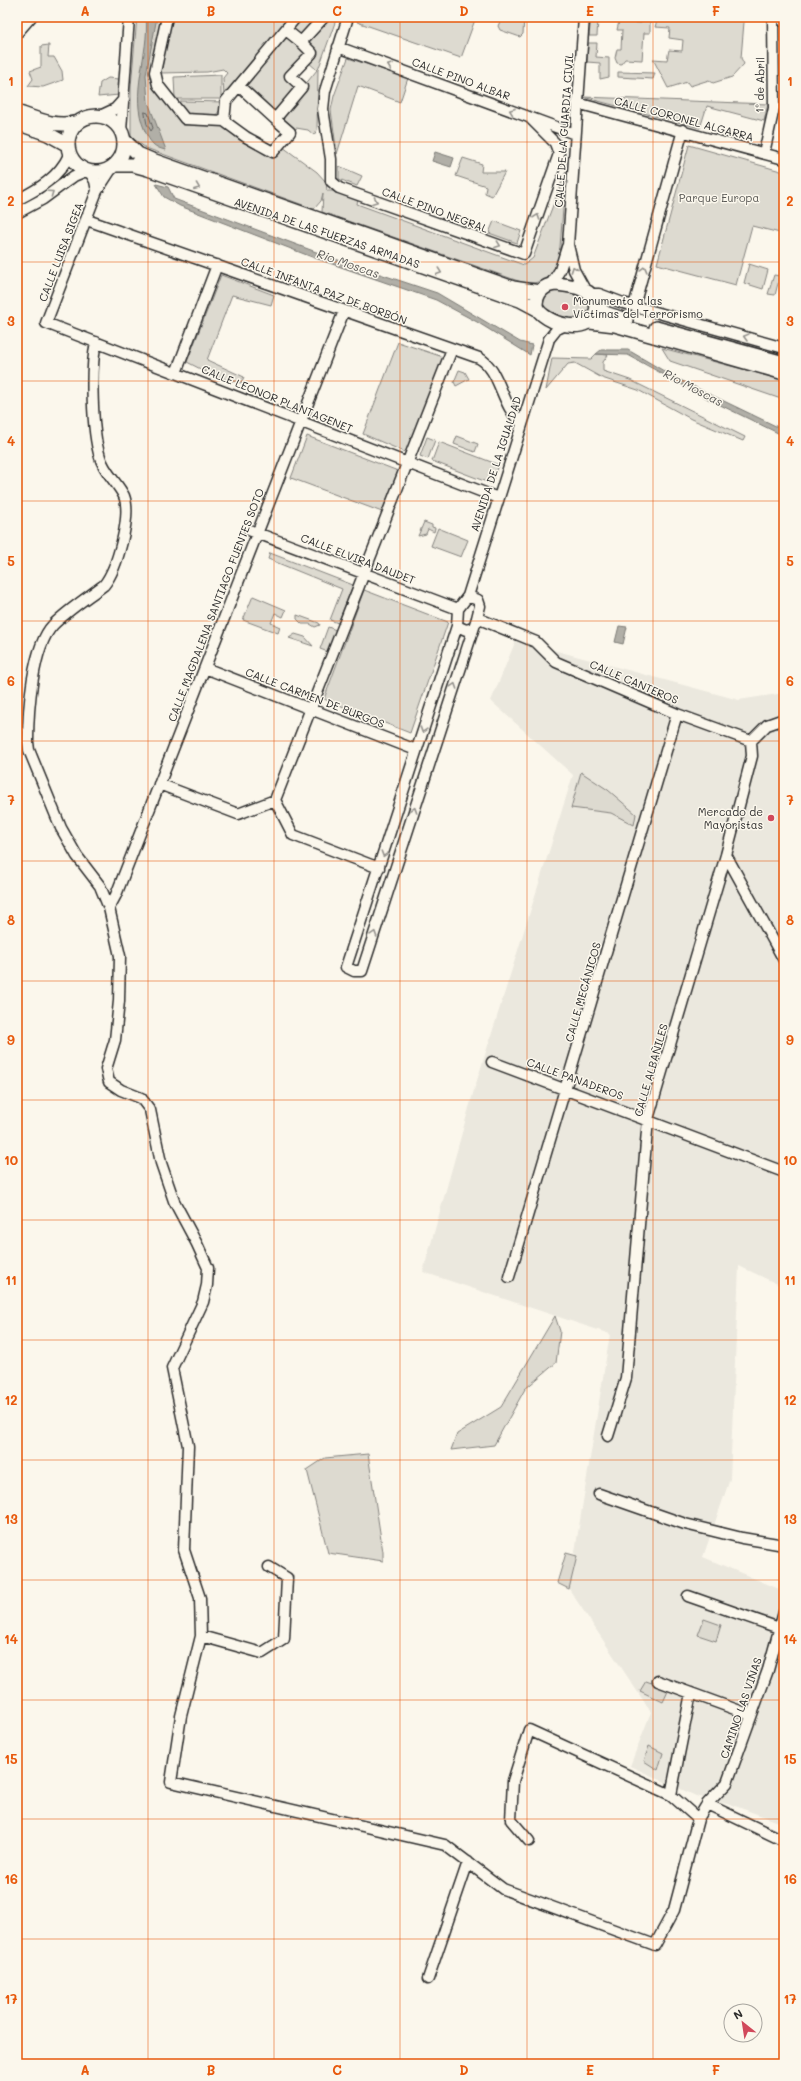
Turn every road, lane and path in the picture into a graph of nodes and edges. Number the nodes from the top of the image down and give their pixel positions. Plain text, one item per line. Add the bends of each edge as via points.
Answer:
1 (31, 17) edge
2 (129, 17) edge
3 (167, 17) edge
4 (296, 17) edge
5 (324, 17) edge
6 (348, 17) edge
7 (584, 17) edge
8 (773, 17) edge
9 (781, 17) edge
10 (784, 22) edge
11 (286, 30) junction
12 (17, 33) edge
13 (301, 42) junction
14 (338, 47) junction
15 (239, 86) junction
16 (124, 99) junction
17 (577, 103) junction
18 (17, 112) edge
19 (100, 116) junction
20 (529, 117) junction
21 (275, 119) junction
22 (224, 121) junction
23 (17, 122) edge
24 (79, 122) junction
25 (683, 130) junction
26 (575, 134) junction
27 (123, 135) junction
28 (68, 150) junction
29 (559, 154) junction
30 (764, 154) junction
31 (573, 157) junction
32 (784, 159) edge
33 (114, 167) junction
34 (88, 172) junction
35 (98, 191) junction
36 (17, 200) edge
37 (17, 213) edge
38 (87, 220) junction
39 (568, 245) junction
40 (524, 254) joint
41 (217, 265) junction
42 (545, 288) junction
43 (588, 292) junction
44 (597, 306) junction
45 (634, 306) junction
46 (344, 311) junction
47 (540, 312) junction
48 (590, 322) junction
49 (46, 323) joint
50 (568, 324) junction
51 (549, 339) junction
52 (96, 342) junction
53 (784, 348) edge
54 (452, 349) junction
55 (784, 363) edge
56 (176, 373) junction
57 (784, 373) edge
58 (301, 421) junction
59 (522, 423) junction
60 (407, 463) junction
61 (498, 498) junction
62 (253, 531) junction
63 (364, 574) junction
64 (468, 596) junction
65 (458, 609) junction
66 (475, 623) junction
67 (457, 626) junction
68 (205, 668) junction
69 (311, 709) junction
70 (677, 714) junction
71 (784, 719) edge
72 (751, 741) junction
73 (416, 750) junction
74 (159, 784) junction
75 (275, 800) junction
76 (726, 855) junction
77 (379, 868) junction
78 (109, 908) junction
79 (784, 960) edge
80 (492, 1062) dead end
81 (567, 1088) junction
82 (648, 1119) junction
83 (784, 1172) edge
84 (509, 1277) dead end
85 (608, 1436) dead end
86 (600, 1494) dead end
87 (784, 1545) edge
88 (269, 1567) dead end
89 (688, 1596) dead end
90 (784, 1612) edge
91 (779, 1628) junction
92 (201, 1636) junction
93 (658, 1681) dead end
94 (691, 1693) junction
95 (751, 1715) junction
96 (671, 1795) junction
97 (707, 1804) junction
98 (698, 1819) junction
99 (529, 1841) dead end
100 (784, 1841) edge
101 (468, 1862) junction
102 (428, 1979) dead end

1 - 12 street
2 - 16 street
3 - 22 street via 155,72 158,85 185,119
4 - 11 street
5 - 13 street
6 - 14 street
7 - 17 street, CALLE DE LA GUARDIA CIVIL
8 - 30 street, 1º de Abril via 774,108
9 - 10 street
11 - 13 street
11 - 15 street
13 - 21 street via 312,52 290,76 302,87
20 -> 14 street, CALLE PINO ALBAR
14 -> 40 street, CALLE PINO NEGRAL via 322,109 331,159 331,181 339,188
15 - 21 street
15 - 22 street via 226,101
16 - 19 street via 115,109
16 - 27 street
17 - 25 street, CALLE CORONEL ALGARRA
17 - 26 street, CALLE DE LA GUARDIA CIVIL
18 - 24 main road via 56,125
19 - 24 main road via 89,117
19 - 27 main road via 112,121
20 - 26 street, CALLE PINO ALBAR
20 - 29 street via 556,144
21 - 22 street via 290,132 272,152
23 - 28 main road via 48,134
24 - 28 main road via 70,134
25 - 30 street, CALLE CORONEL ALGARRA
45 -> 25 street
26 - 31 street, CALLE DE LA GUARDIA CIVIL
27 - 33 main road via 123,153
27 - 42 main road, AVENIDA DE LAS FUERZAS ARMADAS via 138,154 152,160 513,288
28 - 34 main road via 74,163
28 - 36 street via 64,167 57,174
29 - 31 street
40 -> 29 street, CALLE DE LA GUARDIA CIVIL
30 - 32 street, CALLE CORONEL ALGARRA
31 - 39 street, CALLE DE LA GUARDIA CIVIL
33 - 34 main road via 100,173
33 - 35 street, CALLE LUISA SIGEA
33 -> 47 main road, AVENIDA DE LAS FUERZAS ARMADAS via 133,165 148,169 520,300
34 - 35 street via 95,180
37 -> 34 street via 43,199 74,176
35 - 38 street, CALLE LUISA SIGEA
38 - 41 street, CALLE INFANTA PAZ DE BORBÓN
38 - 49 street, CALLE LUISA SIGEA
39 - 42 street, CALLE DE LA GUARDIA CIVIL via 560,270
43 -> 39 street, CALLE DE LA GUARDIA CIVIL via 574,270
41 - 46 street, CALLE INFANTA PAZ DE BORBÓN
41 - 56 street
42 - 43 main road via 566,285
42 - 47 main road via 536,302
43 - 44 main road
43 - 45 street
44 - 48 main road
44 - 55 main road via 605,313 621,318
53 -> 45 street
46 - 54 street, CALLE INFANTA PAZ DE BORBÓN
46 - 58 street, CALLE MAGDALENA SANTIAGO FUENTES SOTO
47 - 50 main road
47 - 51 street via 548,327
48 - 50 main road via 579,326
48 - 57 main road via 615,325
49 - 52 street, CALLE LEONOR PLANTAGENET
50 - 51 street via 557,329
51 - 59 street, AVENIDA DE LA IGUALDAD
52 - 56 street, CALLE LEONOR PLANTAGENET
52 - 78 street via 93,359 93,400 97,446 104,468 123,494 127,512 117,559 110,577 104,585 54,624 43,639 36,660 28,742 61,828 77,856 100,886
54 - 59 street, CALLE INFANTA PAZ DE BORBÓN via 486,363 512,414
54 - 60 street
56 - 58 street, CALLE LEONOR PLANTAGENET
58 - 60 street, CALLE LEONOR PLANTAGENET
58 - 62 street, CALLE MAGDALENA SANTIAGO FUENTES SOTO
59 - 61 street, AVENIDA DE LA IGUALDAD
60 - 61 street, CALLE LEONOR PLANTAGENET
60 - 63 street
61 - 64 street, AVENIDA DE LA IGUALDAD
62 - 63 street, CALLE ELVIRA DAUDET
62 - 68 street, CALLE MAGDALENA SANTIAGO FUENTES SOTO
63 - 65 street, CALLE ELVIRA DAUDET
63 - 69 street
64 - 65 street
64 - 66 street via 478,600 480,606
65 - 67 street
66 - 67 street, CALLE CANTEROS via 466,630
66 - 70 street, CALLE CANTEROS via 536,642 556,662
77 -> 66 street via 346,967 354,971 362,971
67 -> 73 street
68 - 69 street, CALLE CARMEN DE BURGOS
68 - 74 street, CALLE MAGDALENA SANTIAGO FUENTES SOTO
69 - 73 street, CALLE CARMEN DE BURGOS
69 - 75 street
70 - 72 street, CALLE CANTEROS
70 - 81 street, CALLE MECÁNICOS
71 - 72 street via 767,724
72 - 76 street, CALLE ALBAÑILES via 752,756
73 -> 77 street
74 - 75 street via 238,814
74 - 78 street, CALLE MAGDALENA SANTIAGO FUENTES SOTO
75 - 77 street via 293,835
76 - 79 street
76 - 82 street, CALLE ALBAÑILES
78 - 92 street via 120,956 120,1001 115,1040 106,1069 108,1082 141,1098 150,1110 161,1163 174,1201 208,1268 202,1302 172,1368 188,1446 184,1550 200,1598
80 - 81 street, CALLE PANADEROS
81 - 82 street, CALLE PANADEROS
81 - 84 street, CALLE MECÁNICOS
82 - 83 street, CALLE PANADEROS
82 - 85 street, CALLE ALBAÑILES via 626,1378
86 - 87 street via 685,1524
88 - 92 street via 287,1578 284,1639 262,1654
89 - 91 street
90 - 91 street, CAMINO LAS VIÑAS
91 - 95 street, CAMINO LAS VIÑAS via 768,1670
92 - 101 street via 181,1716 171,1782 445,1845
93 - 94 street
94 - 95 street
94 - 96 street
95 - 97 street, CAMINO LAS VIÑAS via 727,1783
96 - 98 street
96 - 99 street via 529,1730 513,1781 512,1820
97 - 98 street, CAMINO LAS VIÑAS
97 - 100 street
98 - 101 street, CAMINO LAS VIÑAS via 674,1910 655,1945 502,1889
101 - 102 street

